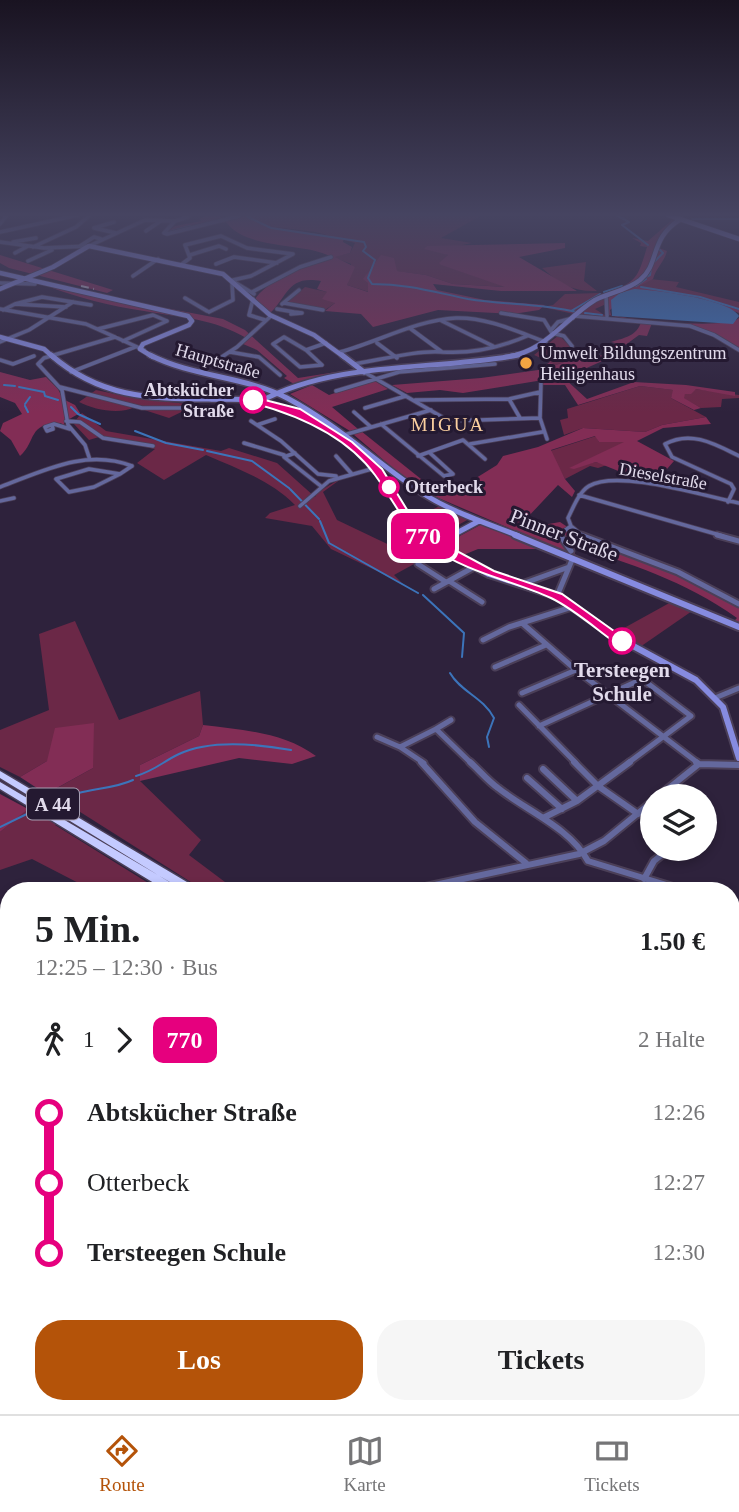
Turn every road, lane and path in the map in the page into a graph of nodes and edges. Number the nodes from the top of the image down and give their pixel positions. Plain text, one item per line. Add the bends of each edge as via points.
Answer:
1 (17, 281) edge
2 (36, 281) edge
3 (234, 281) joint
4 (279, 281) edge
5 (637, 281) edge
6 (0, 283) edge
7 (9, 284) junction
8 (35, 284) dead end
9 (0, 289) edge
10 (299, 290) dead end
11 (252, 296) junction
12 (607, 297) junction
13 (185, 298) dead end
14 (73, 302) junction
15 (284, 303) junction
16 (15, 304) junction
17 (91, 305) dead end
18 (66, 307) junction
19 (277, 309) junction
20 (1, 310) edge
21 (323, 310) dead end
22 (294, 312) dead end
23 (501, 313) dead end
24 (270, 315) junction
25 (607, 316) junction
26 (574, 317) junction
27 (52, 318) junction
28 (265, 320) junction
29 (443, 321) junction
30 (411, 328) junction
31 (98, 329) junction
32 (554, 331) junction
33 (527, 335) junction
34 (115, 337) junction
35 (6, 339) junction
36 (0, 340) edge
37 (123, 341) junction
38 (546, 342) junction
39 (326, 343) junction
40 (377, 343) junction
41 (493, 346) junction
42 (572, 346) dead end
43 (143, 350) junction
44 (306, 350) junction
45 (739, 350) edge
46 (230, 352) junction
47 (340, 352) junction
48 (445, 354) junction
49 (53, 355) junction
50 (34, 356) dead end
51 (398, 358) junction
52 (0, 360) edge
53 (354, 364) junction
54 (495, 364) dead end
55 (71, 372) junction
56 (200, 372) junction
57 (364, 372) junction
58 (280, 376) dead end
59 (375, 379) junction
60 (541, 381) dead end
61 (60, 387) junction
62 (289, 389) junction
63 (336, 391) dead end
64 (540, 392) junction
65 (276, 393) junction
66 (406, 396) junction
67 (509, 399) junction
68 (415, 400) junction
69 (263, 402) junction
70 (210, 408) dead end
71 (365, 408) dead end
72 (431, 410) junction
73 (354, 412) dead end
74 (315, 414) junction
75 (520, 418) junction
76 (540, 418) junction
77 (275, 419) dead end
78 (66, 421) junction
79 (251, 421) dead end
80 (382, 424) junction
81 (52, 425) dead end
82 (257, 425) junction
83 (371, 427) junction
84 (70, 429) junction
85 (542, 432) junction
86 (344, 435) junction
87 (547, 439) dead end
88 (244, 443) dead end
89 (470, 444) junction
90 (153, 446) dead end
91 (295, 453) junction
92 (430, 453) junction
93 (284, 455) junction
94 (336, 456) dead end
95 (418, 456) junction
96 (739, 456) edge
97 (485, 458) dead end
98 (90, 460) junction
99 (132, 466) joint
100 (375, 468) junction
101 (386, 468) junction
102 (351, 473) junction
103 (120, 474) junction
104 (336, 476) junction
105 (387, 483) junction
106 (406, 483) junction
107 (0, 487) edge
108 (322, 487) junction
109 (736, 488) edge
110 (579, 495) junction
111 (13, 498) dead end
112 (0, 500) edge
113 (728, 502) junction
114 (739, 503) edge
115 (304, 505) dead end
116 (476, 520) junction
117 (571, 526) junction
118 (739, 541) edge
119 (434, 543) junction
120 (571, 551) dead end
121 (572, 560) dead end
122 (418, 564) dead end
123 (474, 567) junction
124 (569, 567) junction
125 (447, 582) junction
126 (522, 584) junction
127 (434, 589) dead end
128 (557, 596) junction
129 (482, 602) dead end
130 (739, 604) edge
131 (572, 607) junction
132 (522, 623) junction
133 (739, 627) edge
134 (482, 640) dead end
135 (546, 645) junction
136 (495, 667) dead end
137 (576, 670) junction
138 (739, 688) edge
139 (522, 693) dead end
140 (607, 695) junction
141 (715, 698) junction
142 (519, 705) dead end
143 (451, 720) dead end
144 (539, 726) junction
145 (436, 729) junction
146 (377, 737) dead end
147 (660, 737) junction
148 (400, 747) junction
149 (739, 758) edge
150 (699, 764) junction
151 (739, 765) edge
152 (543, 769) dead end
153 (0, 774) edge
154 (527, 778) dead end
155 (674, 784) edge
156 (0, 785) edge
157 (598, 786) junction
158 (577, 801) junction
159 (562, 809) junction
160 (638, 814) joint
161 (543, 818) junction
162 (101, 839) junction
163 (583, 852) junction
164 (654, 861) edge
165 (526, 863) junction
166 (644, 879) junction
167 (163, 882) edge
168 (177, 882) edge
169 (442, 882) edge
170 (654, 882) edge

1 - 7 street
2 - 43 street via 185,315 192,321
3 - 11 street
3 - 13 street via 233,300 208,312
4 - 11 street
5 - 12 street
6 - 7 street
7 - 8 street
7 - 9 street
10 - 15 street
11 - 24 street
11 - 28 street via 249,315
12 - 25 street
12 - 26 street
14 - 16 street via 36,296
14 - 17 street
14 - 18 street
15 - 19 street
15 - 21 street
16 - 18 street
16 - 20 street
18 - 27 street
19 - 22 street
19 - 24 street
20 - 27 street, Hauptstraße
23 - 32 street via 540,318
24 - 28 street
24 - 39 street
25 - 26 street
25 - 45 street via 694,327
26 - 32 street
27 - 31 street, Hauptstraße
27 - 35 street
28 - 46 street
29 - 30 street
29 - 33 street via 486,321
29 - 41 street
30 - 40 street
30 - 48 street
31 - 34 street, Hauptstraße
31 - 37 street via 153,315 167,321
32 - 38 street
32 - 42 street
33 - 38 street
33 - 41 street via 499,348
34 - 37 street, Hauptstraße
34 - 49 street
35 - 36 street
35 - 49 street via 38,346
37 - 43 street, Hauptstraße
38 - 57 street via 507,359
39 - 44 street
39 - 47 street
40 - 47 street
40 - 51 street
41 - 48 street
43 - 55 street
43 - 56 street, Hauptstraße
44 - 44 street via 322,365 300,367 273,344 284,337
46 - 56 street
46 - 58 street via 259,357
47 - 53 street
48 - 51 street
49 - 55 street
49 - 61 street via 38,365
50 - 52 street via 13,364
51 - 53 street
53 - 57 street
54 - 59 street via 399,372
55 - 69 street via 134,396
56 - 65 street, Hauptstraße
57 - 59 street
57 - 62 street
59 - 63 street
59 - 66 street
60 - 64 street
61 - 70 street via 142,408
61 - 78 street via 66,398
62 - 65 street
62 - 74 street via 286,395
64 - 67 street
64 - 76 street
65 - 69 street
65 - 74 street, Pinner Straße
66 - 68 street
66 - 71 street
67 - 68 street
67 - 75 street
68 - 72 street
69 - 100 street via 314,419
72 - 75 street via 458,422
72 - 80 street
73 - 83 street
74 - 86 street, Pinner Straße
75 - 76 street
76 - 85 street
77 - 82 street
78 - 84 street
78 - 90 street via 80,422 103,438
79 - 82 street
80 - 83 street
80 - 95 street
81 - 84 street
82 - 91 street
83 - 86 street
84 - 98 street via 85,445
85 - 87 street
85 - 89 street
86 - 101 street, Pinner Straße
88 - 93 street
89 - 92 street via 463,440
89 - 97 street
91 - 93 street
91 - 104 street via 321,476
92 - 95 street
92 - 95 street via 453,474 444,476
93 - 108 street
94 - 102 street
96 - 109 street via 693,438 676,438 665,444 672,457 724,478
98 - 99 street
98 - 107 street
99 - 103 street
100 - 101 street
100 - 102 street
100 - 105 street
101 - 106 street, Pinner Straße
102 - 104 street
103 - 103 street via 76,492 69,492 56,479 89,469
104 - 108 street
105 - 106 street via 398,488
105 - 119 street via 410,523
106 - 116 street, Pinner Straße
108 - 115 street
109 - 113 street
110 - 113 street, Dieselstraße via 600,481 624,481
110 - 117 street via 569,512
110 - 118 street
111 - 112 street
113 - 114 street, Dieselstraße
116 - 119 street
116 - 133 street, Pinner Straße
117 - 120 street via 561,534
117 - 130 street via 594,542 678,572
119 - 123 street
121 - 124 street
122 - 125 street
123 - 125 street
123 - 126 street
124 - 126 street
124 - 128 street
125 - 127 street
125 - 129 street
126 - 128 street
128 - 131 street
131 - 132 street
131 - 141 street via 622,641 684,672
132 - 134 street
132 - 135 street
135 - 136 street
135 - 137 street
137 - 139 street
137 - 140 street
138 - 141 street
140 - 144 street
140 - 147 street
140 - 147 street via 642,679 691,716
141 - 149 street via 727,714
142 - 144 street
143 - 145 street
144 - 157 street
145 - 148 street
145 - 161 street via 497,788
146 - 148 street
147 - 150 street
147 - 157 street
148 - 165 street via 434,772 475,822
150 - 151 street
150 - 155 street
152 - 158 street
153 - 162 highway, A 44
154 - 159 street
156 - 162 highway, A 44
157 - 158 street
157 - 160 street
158 - 159 street
159 - 161 street
160 - 163 street
161 - 163 street
162 - 167 highway, A 44
162 - 168 highway, A 44
163 - 165 street
163 - 166 street via 588,861
164 - 166 street
165 - 169 street
166 - 170 street

